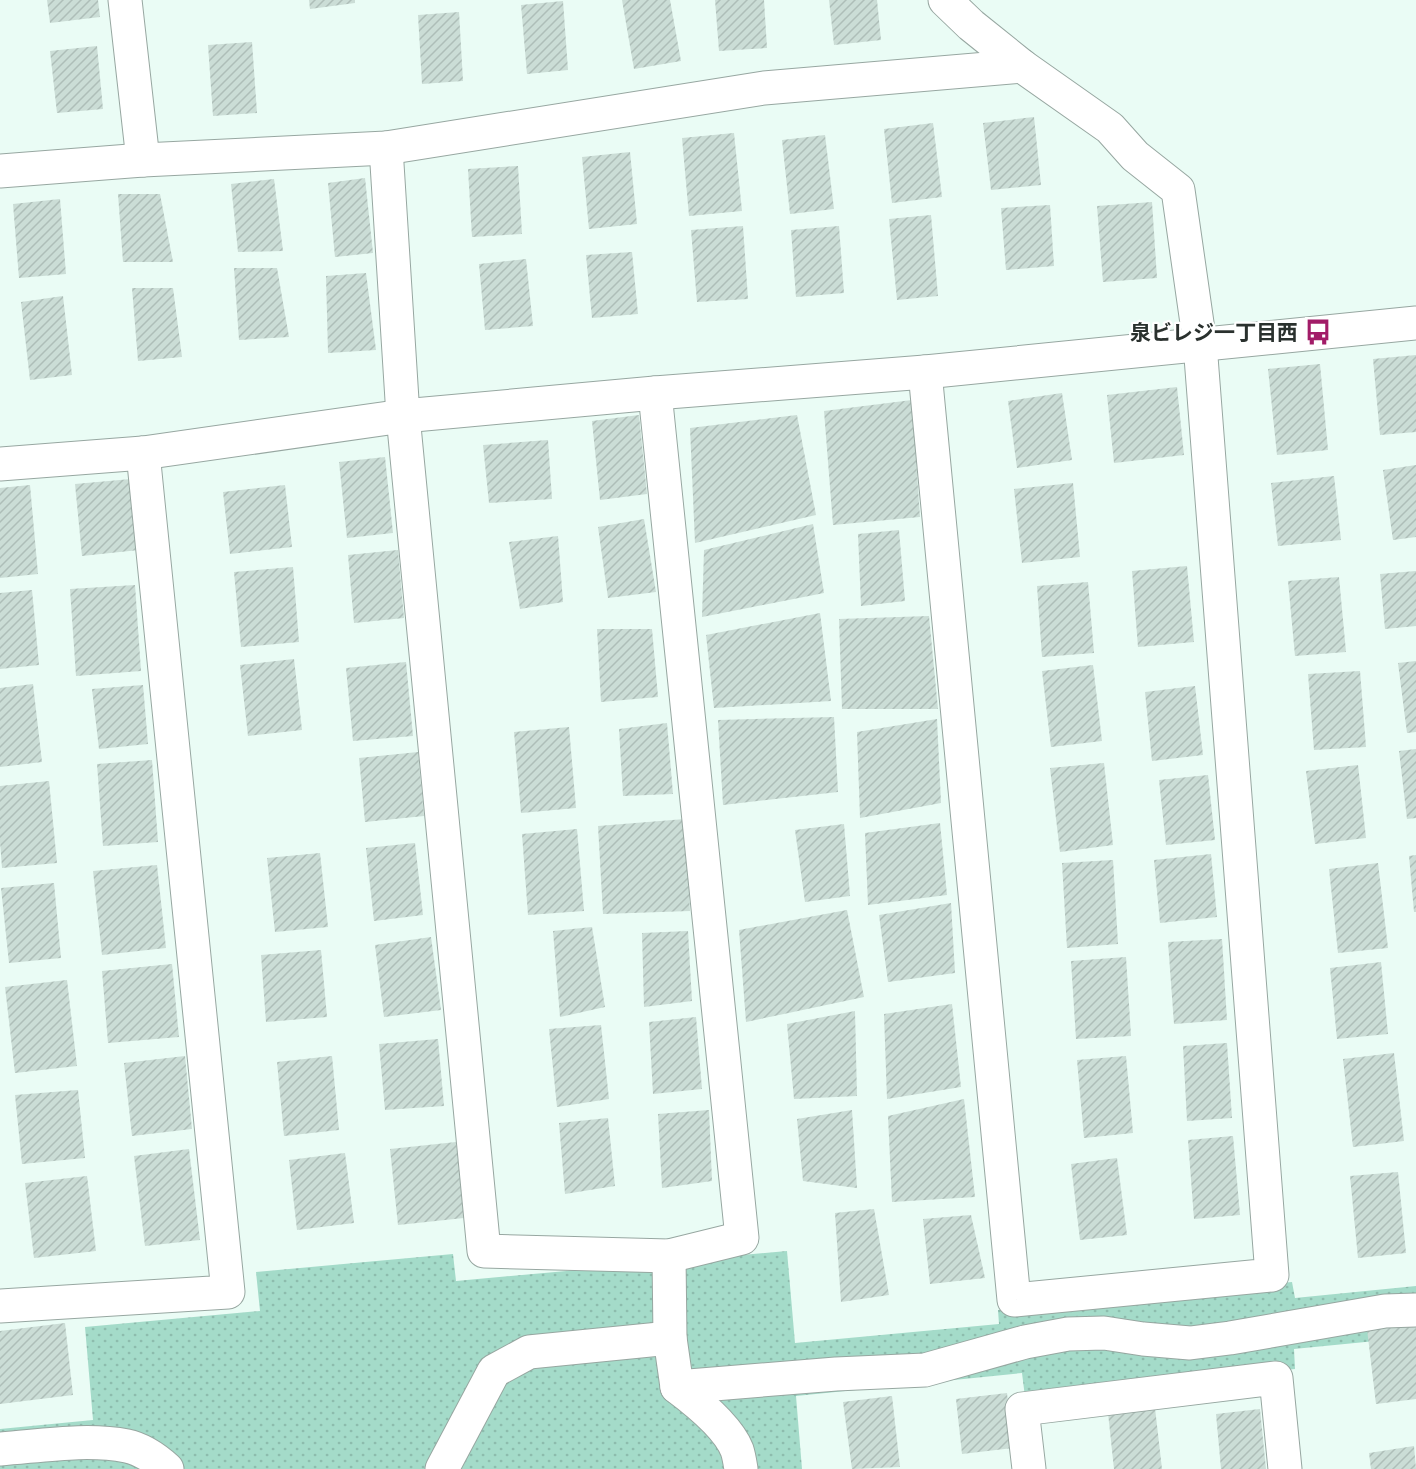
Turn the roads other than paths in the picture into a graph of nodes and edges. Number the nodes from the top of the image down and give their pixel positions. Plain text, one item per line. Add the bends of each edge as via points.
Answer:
1 (125, 0) edge
2 (945, 0) edge
3 (1023, 66) junction
4 (386, 148) junction
5 (143, 160) junction
6 (0, 171) edge
7 (1416, 324) edge
8 (1200, 344) junction
9 (925, 372) junction
10 (655, 393) junction
11 (403, 416) junction
12 (143, 453) junction
13 (0, 464) edge
14 (669, 1256) junction
15 (0, 1306) edge
16 (1416, 1310) edge
17 (670, 1338) junction
18 (677, 1387) junction
19 (0, 1449) edge
20 (167, 1469) edge
21 (442, 1469) edge
22 (741, 1469) edge
23 (1029, 1469) edge
24 (1285, 1469) edge

1 - 5 street
2 - 3 street
3 - 4 street via 764,88
3 - 8 street via 1110,128 1135,156 1178,190
4 - 5 street
4 - 11 street
5 - 6 street
7 - 8 street
8 - 9 street
8 - 9 street via 1272,1275 1014,1300
9 - 10 street
10 - 11 street
10 - 14 street via 742,1238
11 - 12 street
11 - 14 street via 484,1251
12 - 13 street
12 - 15 street via 228,1292
14 - 17 street
16 - 18 street via 1385,1311 1190,1342 1104,1333 1068,1335 1025,1342 925,1370
17 - 18 street
17 - 21 street via 529,1352 494,1371
18 - 22 street via 719,1424 737,1449
19 - 20 street via 94,1442 129,1446
23 - 24 street via 1022,1409 1276,1378

